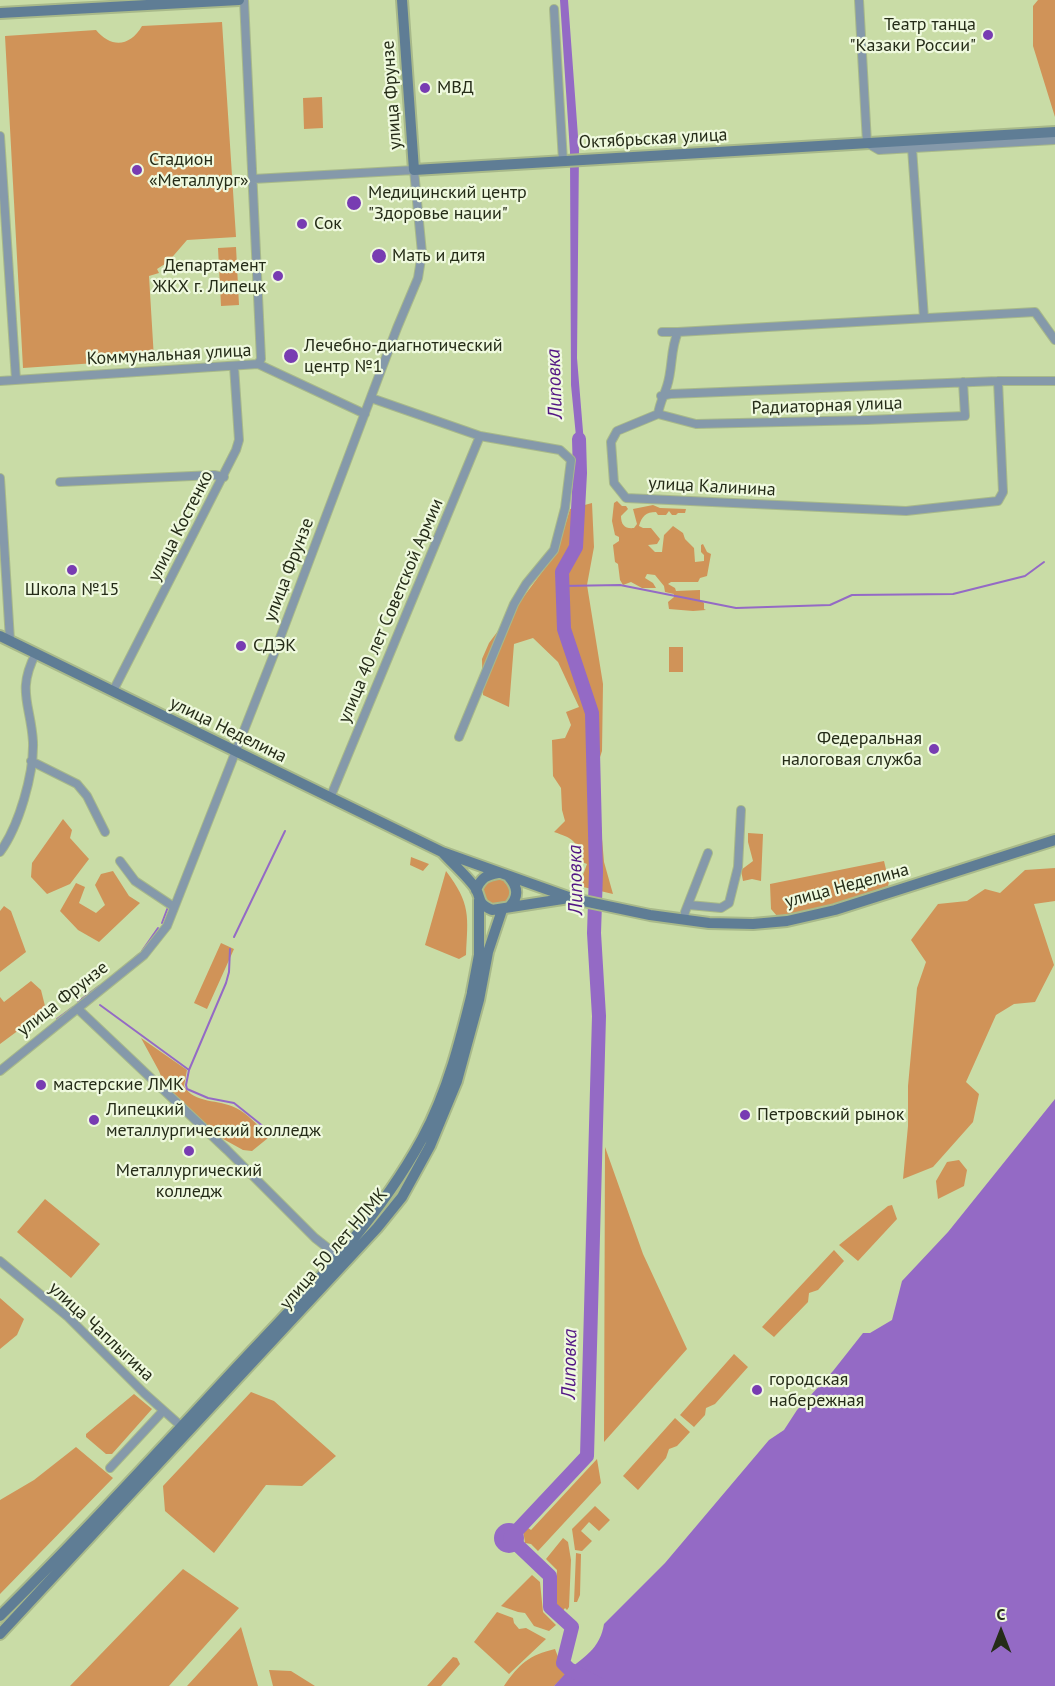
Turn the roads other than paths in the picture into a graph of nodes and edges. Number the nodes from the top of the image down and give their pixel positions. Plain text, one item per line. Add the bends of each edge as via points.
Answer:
1 (239, 0) edge
2 (244, 0) edge
3 (402, 0) edge
4 (859, 0) edge
5 (554, 9) dead end
6 (0, 13) edge
7 (1055, 132) edge
8 (0, 136) edge
9 (1055, 140) edge
10 (867, 143) junction
11 (912, 148) junction
12 (565, 161) junction
13 (414, 170) junction
14 (253, 179) junction
15 (2, 192) edge
16 (924, 318) junction
17 (662, 332) dead end
18 (678, 332) junction
19 (1055, 340) edge
20 (258, 364) junction
21 (234, 366) junction
22 (16, 380) junction
23 (0, 381) edge
24 (998, 381) junction
25 (1055, 381) edge
26 (963, 382) junction
27 (661, 396) junction
28 (371, 398) junction
29 (365, 414) junction
30 (658, 414) junction
31 (480, 436) junction
32 (224, 477) junction
33 (0, 478) edge
34 (60, 482) dead end
35 (5, 638) edge
36 (36, 653) junction
37 (113, 691) junction
38 (459, 737) dead end
39 (234, 752) junction
40 (31, 761) junction
41 (330, 798) junction
42 (741, 810) dead end
43 (105, 832) dead end
44 (1055, 840) edge
45 (0, 852) edge
46 (442, 852) junction
47 (708, 853) dead end
48 (120, 861) dead end
49 (504, 875) junction
50 (478, 895) junction
51 (573, 898) junction
52 (688, 905) junction
53 (174, 907) junction
54 (505, 908) junction
55 (684, 920) junction
56 (78, 1009) junction
57 (0, 1071) edge
58 (338, 1256) junction
59 (0, 1261) edge
60 (163, 1411) junction
61 (182, 1426) junction
62 (181, 1441) junction
63 (110, 1468) dead end
64 (0, 1616) edge
65 (0, 1634) edge

1 - 6 main road
2 - 14 street
3 - 13 main road, улица Фрунзе
4 - 10 street
5 - 12 street
7 - 10 main road, Октябрьская улица
8 - 15 street
9 - 11 street
10 - 11 street via 879,150
10 - 12 main road, Октябрьская улица
11 - 16 street
12 - 13 main road, Октябрьская улица
13 - 14 street, Октябрьская улица
13 - 28 street, улица Фрунзе via 422,253 418,278
14 - 20 street via 261,359
15 - 22 street
16 - 18 street
16 - 19 street via 1035,312
17 - 18 street
18 - 27 street via 667,387
20 - 21 street, Коммунальная улица
20 - 29 street, Коммунальная улица
21 - 22 street, Коммунальная улица
21 - 32 street, улица Костенко via 239,440
22 - 23 street, Коммунальная улица
24 - 25 street, Радиаторная улица
24 - 26 street, Радиаторная улица
24 - 30 street, улица Калинина via 1003,492 998,501 906,511 626,498 614,483 611,442 617,432
26 - 27 street, Радиаторная улица
26 - 30 street, Радиаторная улица via 965,416 696,424
27 - 30 street
28 - 29 street, улица Фрунзе
28 - 31 street
29 - 39 street, улица Фрунзе
31 - 38 street via 560,450 571,460 565,508 554,550 514,604
31 - 41 street, улица 40 лет Советской Армии
32 - 34 street
32 - 37 street, улица Костенко
33 - 35 street
35 - 36 main road, улица Неделина
36 - 37 main road, улица Неделина
36 - 40 street via 27,669 25,687 33,741
37 - 39 main road, улица Неделина
39 - 41 main road, улица Неделина
39 - 53 street, улица Фрунзе
40 - 43 street via 77,784
40 - 45 street via 17,819
41 - 46 main road, улица Неделина
42 - 52 street via 738,867 729,903 720,908
44 - 55 main road, улица Неделина via 799,919 753,924
46 - 49 main road, улица Неделина
46 - 50 main road
47 - 52 street
48 - 53 street via 135,881
49 - 50 main road via 481,879
49 - 51 main road, улица Неделина
49 - 54 main road via 516,889 516,897
50 - 54 main road via 484,906 492,910
50 - 58 main road, улица 50 лет НЛМК via 477,968 458,1049 436,1110 388,1195
51 - 54 main road
51 - 55 main road, улица Неделина
52 - 55 street
53 - 56 street, улица Фрунзе via 167,926 144,956
54 - 62 main road, улица 50 лет НЛМК via 488,952 457,1081 430,1146 402,1197
56 - 57 street, улица Фрунзе
56 - 58 street
58 - 61 main road, улица 50 лет НЛМК
59 - 60 street, улица Чаплыгина via 68,1317
60 - 61 street, улица Чаплыгина
60 - 63 street
61 - 62 main road via 185,1433
61 - 64 main road, улица 50 лет НЛМК
62 - 65 main road, улица 50 лет НЛМК

